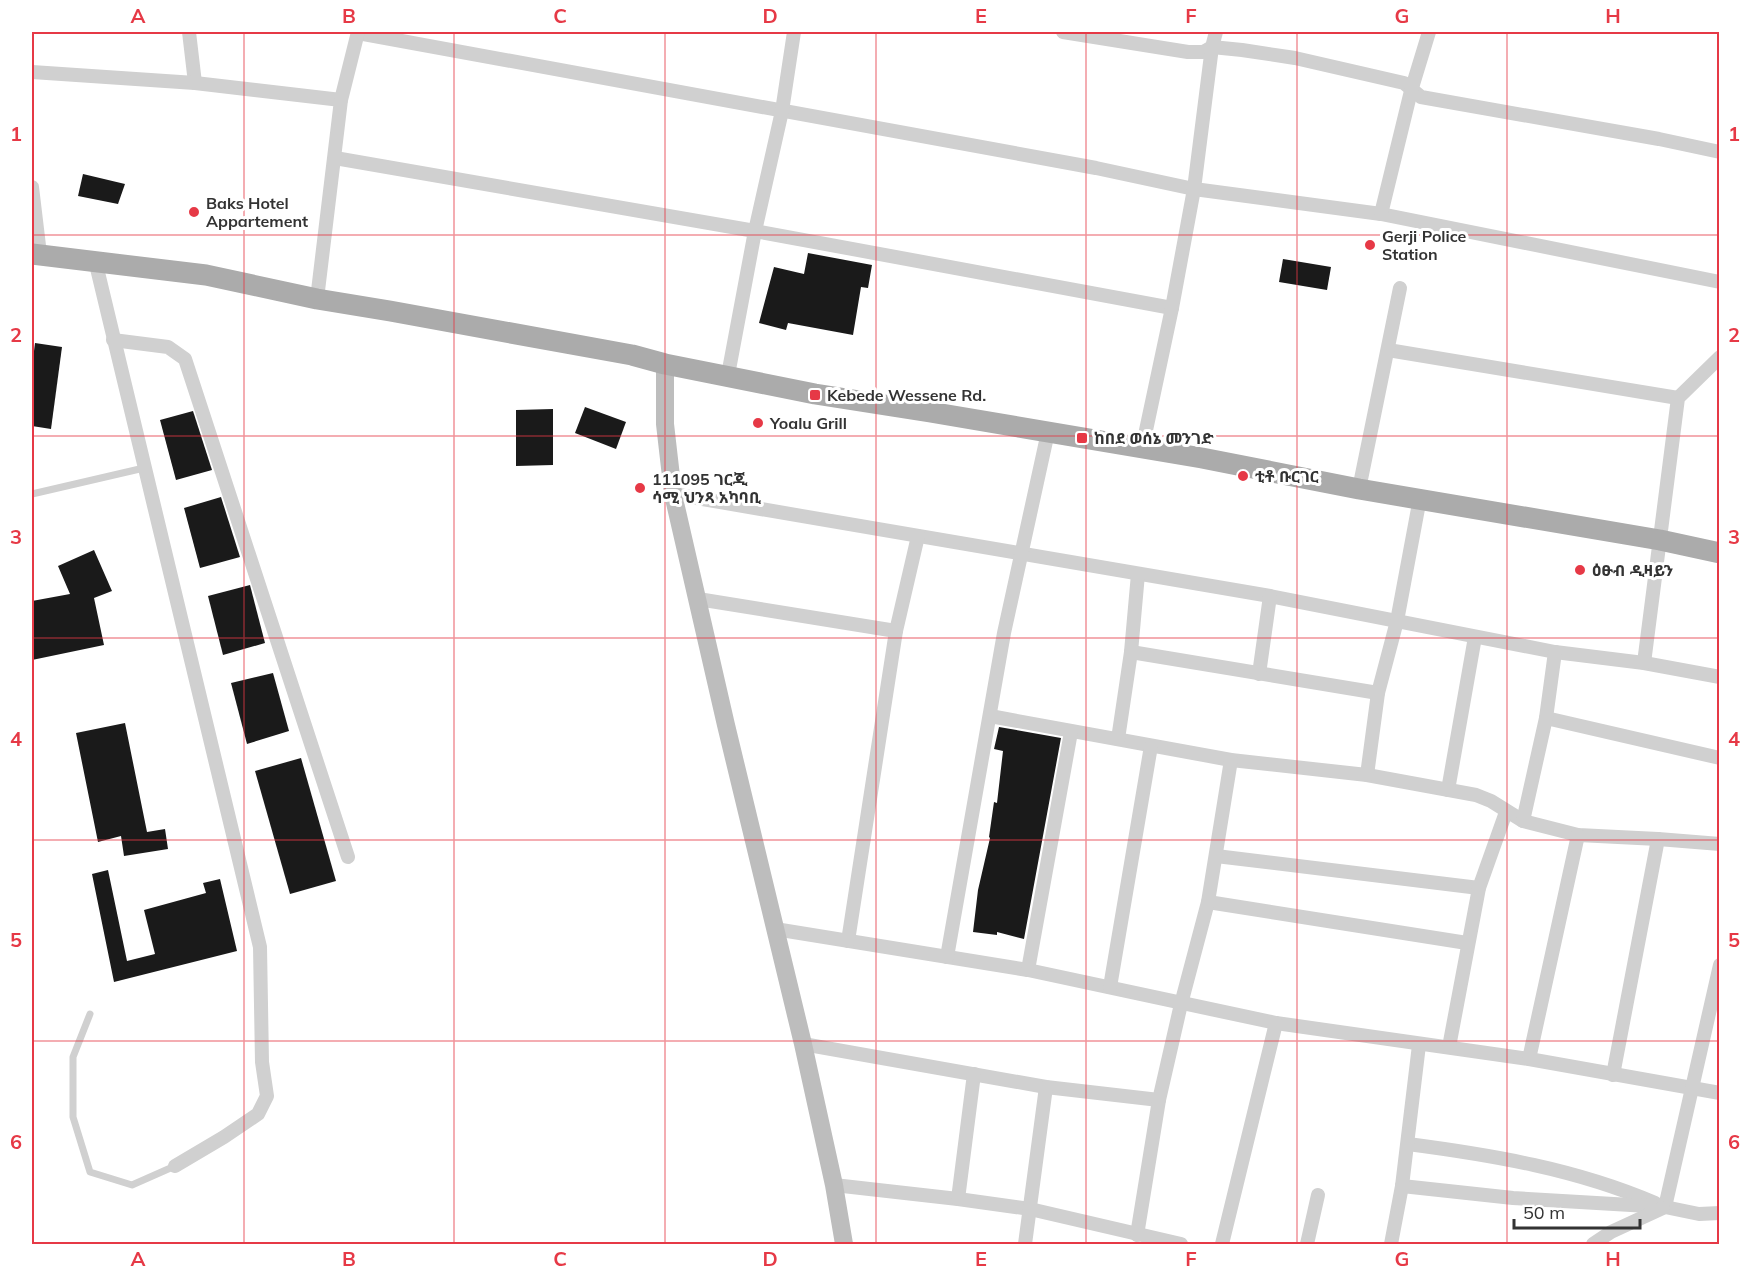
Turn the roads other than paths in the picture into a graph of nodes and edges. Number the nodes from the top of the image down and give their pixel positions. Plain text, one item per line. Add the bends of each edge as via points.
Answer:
1 (189, 32) edge
2 (358, 32) edge
3 (794, 32) edge
4 (1063, 32) edge
5 (1216, 32) edge
6 (1429, 32) edge
7 (1212, 47) junction
8 (32, 72) edge
9 (195, 83) junction
10 (1411, 91) junction
11 (341, 100) junction
12 (782, 111) junction
13 (1719, 152) edge
14 (335, 158) junction
15 (32, 187) edge
16 (1194, 189) junction
17 (1380, 213) junction
18 (755, 231) junction
19 (36, 254) edge
20 (95, 260) junction
21 (1719, 282) edge
22 (1400, 288) dead end
23 (317, 299) junction
24 (1172, 308) junction
25 (113, 340) junction
26 (1388, 350) junction
27 (1719, 357) edge
28 (665, 364) junction
29 (728, 375) junction
30 (1678, 398) junction
31 (1048, 432) junction
32 (1142, 448) junction
33 (144, 468) junction
34 (1359, 489) junction
35 (32, 494) edge
36 (673, 494) junction
37 (1420, 498) junction
38 (918, 536) junction
39 (1660, 540) junction
40 (1719, 553) edge
41 (1020, 554) junction
42 (1138, 574) junction
43 (1270, 596) junction
44 (698, 599) junction
45 (1397, 621) junction
46 (896, 631) junction
47 (1475, 637) junction
48 (1131, 652) junction
49 (1555, 652) junction
50 (1644, 663) junction
51 (1259, 674) junction
52 (1719, 677) edge
53 (1378, 693) junction
54 (990, 716) junction
55 (1546, 718) junction
56 (1071, 732) junction
57 (1118, 739) junction
58 (1151, 746) junction
59 (1719, 758) edge
60 (1231, 760) junction
61 (1367, 775) junction
62 (1448, 790) junction
63 (1506, 812) junction
64 (1523, 821) junction
65 (1578, 835) junction
66 (1658, 839) junction
67 (1719, 844) edge
68 (1216, 856) junction
69 (348, 857) dead end
70 (1479, 888) junction
71 (1208, 902) junction
72 (775, 929) junction
73 (848, 941) junction
74 (1467, 943) junction
75 (947, 957) junction
76 (1028, 970) junction
77 (1719, 972) edge
78 (1110, 987) junction
79 (1181, 1004) junction
80 (90, 1014) dead end
81 (1276, 1023) junction
82 (804, 1044) junction
83 (1419, 1045) junction
84 (1449, 1047) junction
85 (1529, 1059) junction
86 (974, 1074) junction
87 (1613, 1075) junction
88 (1046, 1087) junction
89 (1691, 1088) junction
90 (1719, 1093) edge
91 (1159, 1100) junction
92 (1408, 1144) junction
93 (175, 1166) joint
94 (834, 1185) junction
95 (1402, 1186) junction
96 (1318, 1195) dead end
97 (958, 1198) junction
98 (1665, 1207) junction
99 (1030, 1209) junction
100 (1719, 1213) edge
101 (1137, 1235) junction
102 (844, 1245) edge
103 (1025, 1245) edge
104 (1180, 1245) edge
105 (1222, 1245) edge
106 (1307, 1245) edge
107 (1391, 1245) edge
108 (1593, 1245) edge

1 - 9 street
2 - 11 street
2 - 12 street
3 - 12 street
4 - 7 street via 1188,52 1203,52
5 - 7 street
6 - 10 street
7 - 10 street via 1295,58 1359,72 1404,83
7 - 16 street
8 - 9 street
9 - 11 street
10 - 13 street via 1421,97
10 - 17 street
11 - 14 street
12 - 16 street
12 - 18 street
14 - 18 street
14 - 23 street
15 - 19 street
16 - 17 street
16 - 24 street
17 - 21 street
18 - 24 street
18 - 29 street
19 - 20 main road
20 - 23 main road via 206,275
20 - 25 street
22 - 26 street
23 - 28 main road
24 - 32 street
25 - 33 street
25 - 69 street via 168,347 185,359
26 - 30 street
26 - 34 street
27 - 30 street
28 - 29 main road
28 - 36 street
29 - 31 main road via 815,394
30 - 39 street
31 - 32 main road
31 - 41 street
32 - 34 main road
33 - 35 lane
33 - 93 street via 260,947 262,1062 267,1096 258,1114
34 - 37 main road
36 - 38 street
36 - 44 street
37 - 39 main road
37 - 45 street
38 - 41 street
38 - 46 street
39 - 40 main road
39 - 50 street
41 - 42 street
41 - 54 street
42 - 43 street
42 - 48 street
43 - 45 street
43 - 51 street
44 - 46 street
44 - 72 street
45 - 47 street
45 - 53 street
46 - 73 street
47 - 49 street
47 - 62 street
48 - 51 street
48 - 57 street
49 - 50 street
49 - 55 street
50 - 52 street
51 - 53 street
53 - 61 street
54 - 56 street
54 - 75 street
55 - 59 street
55 - 64 street
56 - 57 street
56 - 76 street
57 - 58 street
58 - 60 street
58 - 78 street
60 - 61 street
60 - 68 street
61 - 62 street
62 - 63 street via 1476,795
63 - 64 street
63 - 70 street
64 - 65 street
65 - 66 street
65 - 85 street
66 - 67 street
66 - 87 street
68 - 70 street
68 - 71 street
70 - 74 street
71 - 74 street
71 - 79 street
72 - 73 street
72 - 82 street
73 - 75 street
74 - 84 street
75 - 76 street
76 - 78 street
77 - 89 street
78 - 79 street
79 - 81 street
79 - 91 street
80 - 93 lane via 73,1057 73,1117 90,1172 132,1185
81 - 83 street
81 - 105 street
82 - 86 street
82 - 94 street
83 - 84 street
83 - 92 street
84 - 85 street
85 - 87 street
86 - 88 street
86 - 97 street
87 - 89 street
88 - 91 street
88 - 99 street
89 - 90 street
89 - 98 street
91 - 101 street
92 - 95 street
92 - 98 street via 1542,1166 1627,1191
94 - 97 street
94 - 102 street
95 - 98 street via 1513,1198
95 - 107 street
96 - 106 street
97 - 99 street
98 - 100 street via 1699,1214
98 - 108 street via 1611,1232
99 - 101 street
99 - 103 street
101 - 104 street

